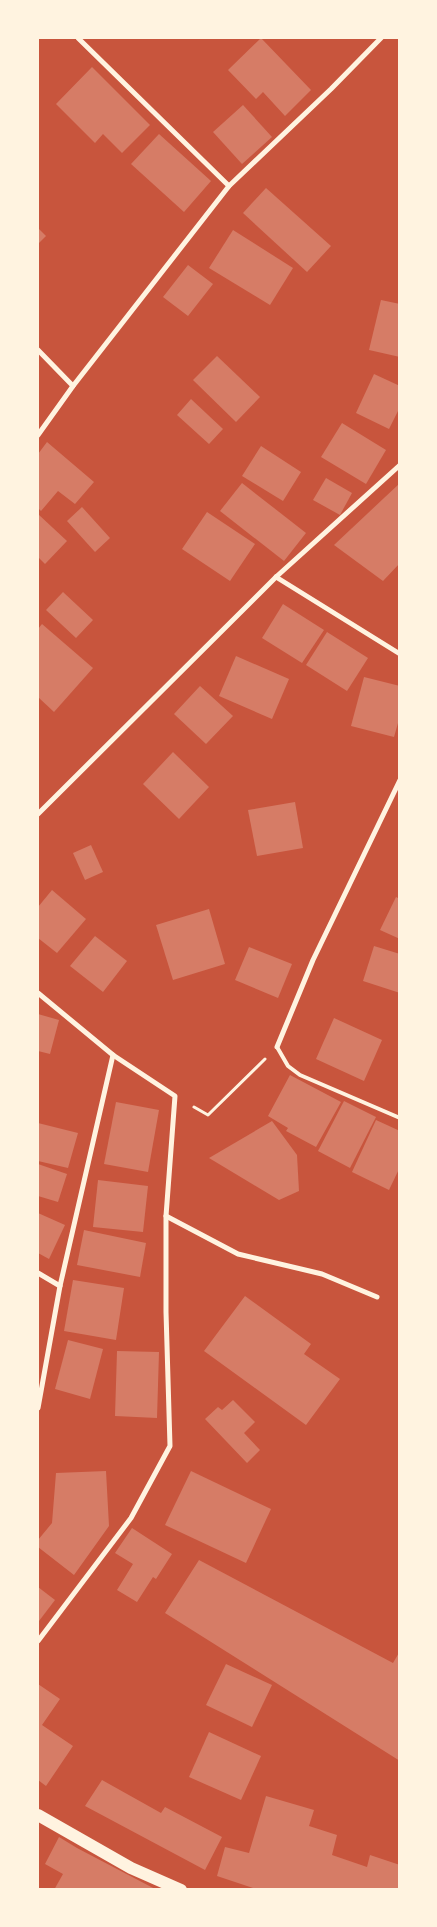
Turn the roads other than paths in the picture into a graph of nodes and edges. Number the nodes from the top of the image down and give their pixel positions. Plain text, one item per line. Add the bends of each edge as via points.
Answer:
1 (78, 38) edge
2 (381, 38) edge
3 (229, 186) junction
4 (38, 350) edge
5 (73, 386) junction
6 (38, 435) edge
7 (400, 465) edge
8 (276, 577) junction
9 (400, 654) edge
10 (400, 780) edge
11 (38, 814) edge
12 (38, 994) edge
13 (278, 1046) joint
14 (112, 1055) junction
15 (400, 1118) edge
16 (166, 1216) junction
17 (38, 1273) edge
18 (60, 1286) junction
19 (377, 1297) dead end
20 (38, 1408) edge
21 (38, 1641) edge
22 (38, 1815) edge
23 (181, 1890) edge

1 - 3 street
2 - 3 street
3 - 5 street
4 - 5 street
5 - 6 street
7 - 8 street
8 - 9 street
8 - 11 street
10 - 13 street via 313,960
12 - 14 street
13 - 15 lane via 288,1066 300,1076
14 - 16 street via 176,1096
14 - 18 street
16 - 19 street via 238,1254 322,1274
16 - 21 street via 170,1446 130,1518
17 - 18 street
18 - 20 street
22 - 23 main road via 131,1868

